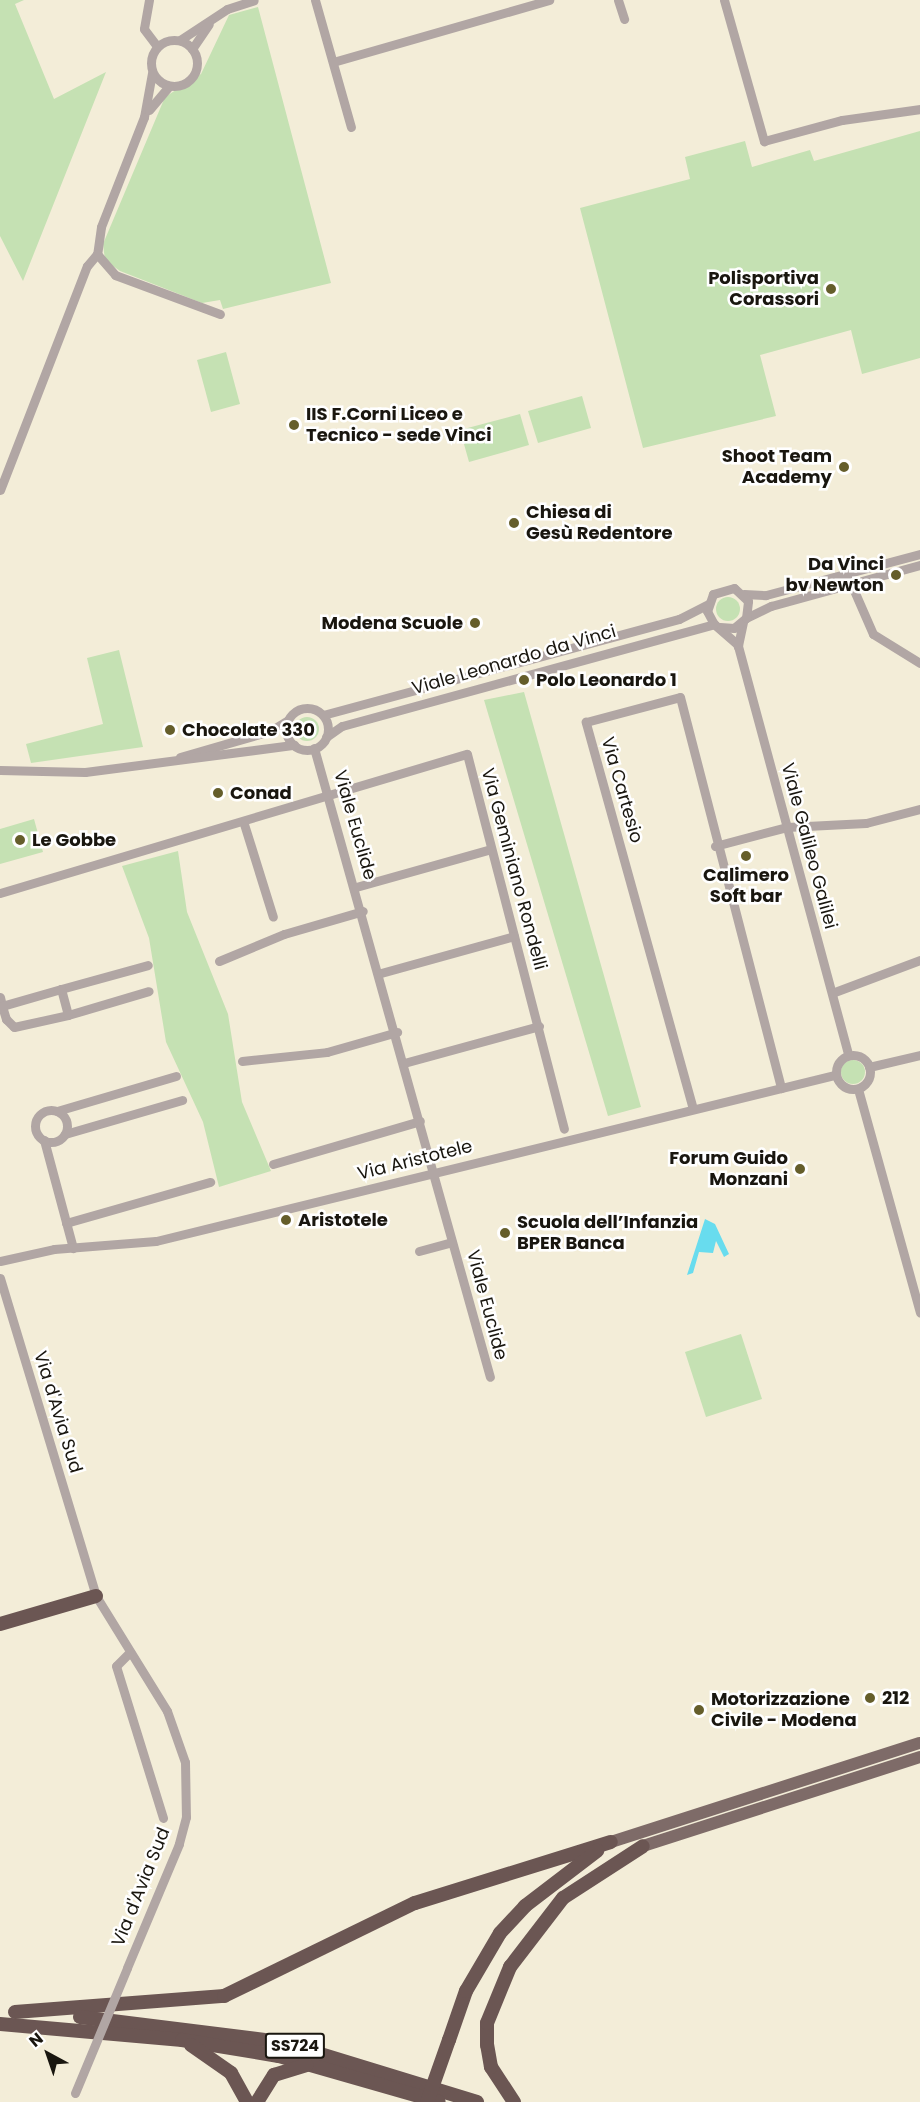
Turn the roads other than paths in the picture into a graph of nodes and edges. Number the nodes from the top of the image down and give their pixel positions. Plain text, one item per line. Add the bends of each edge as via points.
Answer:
1 (149, 0) edge
2 (254, 0) edge
3 (315, 0) edge
4 (549, 0) edge
5 (618, 0) edge
6 (724, 0) edge
7 (227, 9) junction
8 (624, 19) dead end
9 (180, 40) junction
10 (157, 46) junction
11 (192, 49) junction
12 (333, 62) junction
13 (152, 73) junction
14 (169, 86) junction
15 (920, 110) edge
16 (144, 117) junction
17 (351, 127) dead end
18 (98, 255) junction
19 (220, 314) dead end
20 (0, 490) edge
21 (920, 554) edge
22 (920, 565) edge
23 (847, 573) junction
24 (850, 584) junction
25 (744, 594) junction
26 (708, 604) junction
27 (745, 620) junction
28 (717, 626) junction
29 (738, 645) junction
30 (920, 663) edge
31 (323, 715) junction
32 (288, 720) junction
33 (326, 737) junction
34 (294, 745) junction
35 (314, 748) junction
36 (163, 762) junction
37 (0, 770) edge
38 (330, 794) junction
39 (920, 809) edge
40 (244, 824) junction
41 (787, 827) junction
42 (715, 846) junction
43 (491, 849) junction
44 (356, 887) junction
45 (0, 893) edge
46 (363, 911) junction
47 (273, 917) dead end
48 (514, 936) junction
49 (920, 960) edge
50 (219, 962) dead end
51 (148, 965) dead end
52 (381, 973) junction
53 (61, 989) junction
54 (149, 991) dead end
55 (832, 993) junction
56 (1, 1002) edge
57 (68, 1014) junction
58 (539, 1026) junction
59 (397, 1032) junction
60 (848, 1055) junction
61 (920, 1055) edge
62 (242, 1060) dead end
63 (404, 1063) junction
64 (869, 1067) junction
65 (835, 1075) junction
66 (176, 1076) dead end
67 (781, 1088) junction
68 (858, 1089) junction
69 (182, 1100) dead end
70 (693, 1109) junction
71 (57, 1112) junction
72 (420, 1121) junction
73 (564, 1129) dead end
74 (65, 1134) junction
75 (44, 1140) junction
76 (273, 1164) dead end
77 (434, 1172) junction
78 (210, 1182) dead end
79 (66, 1223) junction
80 (452, 1242) junction
81 (73, 1248) junction
82 (419, 1251) dead end
83 (0, 1261) edge
84 (0, 1278) edge
85 (920, 1312) edge
86 (490, 1377) dead end
87 (96, 1596) junction
88 (0, 1624) edge
89 (129, 1653) junction
90 (920, 1743) edge
91 (920, 1757) edge
92 (163, 1818) dead end
93 (611, 1842) junction
94 (643, 1846) junction
95 (567, 1872) junction
96 (0, 2010) edge
97 (15, 2012) junction
98 (0, 2024) edge
99 (182, 2040) junction
100 (317, 2064) junction
101 (74, 2098) edge
102 (247, 2102) edge
103 (257, 2102) edge
104 (428, 2102) edge
105 (439, 2102) edge
106 (477, 2102) edge
107 (514, 2102) edge

1 - 10 street via 144,29
2 - 7 street
3 - 12 street
4 - 12 street
5 - 8 street
6 - 15 street via 764,141 842,120
7 - 9 street
7 - 11 street via 207,26
9 - 10 street
9 - 11 street
10 - 13 street via 151,59
11 - 14 street via 193,75
12 - 17 street
13 - 14 street
13 - 16 street
14 - 16 street
16 - 18 street via 99,234
18 - 19 street via 116,275
18 - 20 street via 87,266
21 - 23 street
22 - 24 street
23 - 24 street
23 - 25 street via 766,595
24 - 27 street
24 - 30 street via 873,634
25 - 26 street, Viale Leonardo da Vinci via 723,588
25 - 27 street
26 - 28 street
26 - 31 street, Viale Leonardo da Vinci via 679,619
27 - 28 street, Viale Leonardo da Vinci
27 - 29 street
28 - 29 street
28 - 33 street, Viale Leonardo da Vinci via 342,726
29 - 41 street, Viale Galileo Galilei
31 - 32 street via 303,708
31 - 33 street
32 - 34 street
32 - 36 street via 270,731
33 - 35 street
34 - 35 street
34 - 36 street
35 - 38 street, Viale Euclide
36 - 37 street via 59,774
38 - 40 street
38 - 43 street, Via Geminiano Rondelli via 467,754
38 - 44 street, Viale Euclide
39 - 41 street via 866,824
40 - 45 street
40 - 47 street
41 - 42 street
41 - 55 street, Viale Galileo Galilei
42 - 67 street, Via Cartesio
42 - 70 street, Via Cartesio via 680,697 586,722
43 - 44 street
43 - 48 street, Via Geminiano Rondelli
44 - 46 street, Viale Euclide
46 - 50 street via 276,937
46 - 52 street, Viale Euclide
48 - 52 street
48 - 58 street, Via Geminiano Rondelli
49 - 55 street
51 - 53 street
52 - 59 street, Viale Euclide
53 - 56 street
53 - 57 street
54 - 57 street
55 - 60 street, Viale Galileo Galilei
56 - 57 street via 14,1027
58 - 63 street
58 - 73 street, Via Geminiano Rondelli
59 - 62 street via 327,1052
59 - 63 street, Viale Euclide
60 - 64 street via 862,1058
60 - 65 street via 838,1062
61 - 64 street
63 - 72 street, Viale Euclide
64 - 68 street via 868,1080
65 - 67 street, Via Aristotele
65 - 68 street via 843,1087
66 - 71 street
67 - 70 street, Via Aristotele
68 - 85 street
69 - 74 street
70 - 77 street, Via Aristotele
71 - 74 street via 66,1120
71 - 75 street via 42,1113 36,1122
72 - 76 street
72 - 77 street, Viale Euclide
74 - 75 street
75 - 79 street
77 - 80 street, Viale Euclide
77 - 81 street, Via Aristotele via 156,1241
78 - 79 street
79 - 81 street
80 - 82 street, Viale Euclide
80 - 86 street, Viale Euclide
81 - 83 street, Via Aristotele
84 - 87 street, Via d'Avia Sud
87 - 88 highway
87 - 89 street, Via d'Avia Sud
89 - 92 street, Via d'Avia Sud via 116,1666
89 - 101 street, Via d'Avia Sud, bridge via 180,1739 187,1787 179,1844
90 - 93 main road
91 - 94 main road
93 - 95 highway
93 - 97 highway via 415,1903 224,1996
94 - 95 highway
94 - 107 highway via 603,1868 557,1904 510,1967 487,2023 487,2045 491,2067
95 - 104 highway, bridge via 500,1933 466,1991
96 - 97 highway, SS724
97 - 106 highway, SS724 via 281,2042
98 - 99 highway, SS724
99 - 100 highway, SS724
99 - 102 highway via 220,2062
100 - 103 highway via 274,2075
100 - 105 highway, SS724

